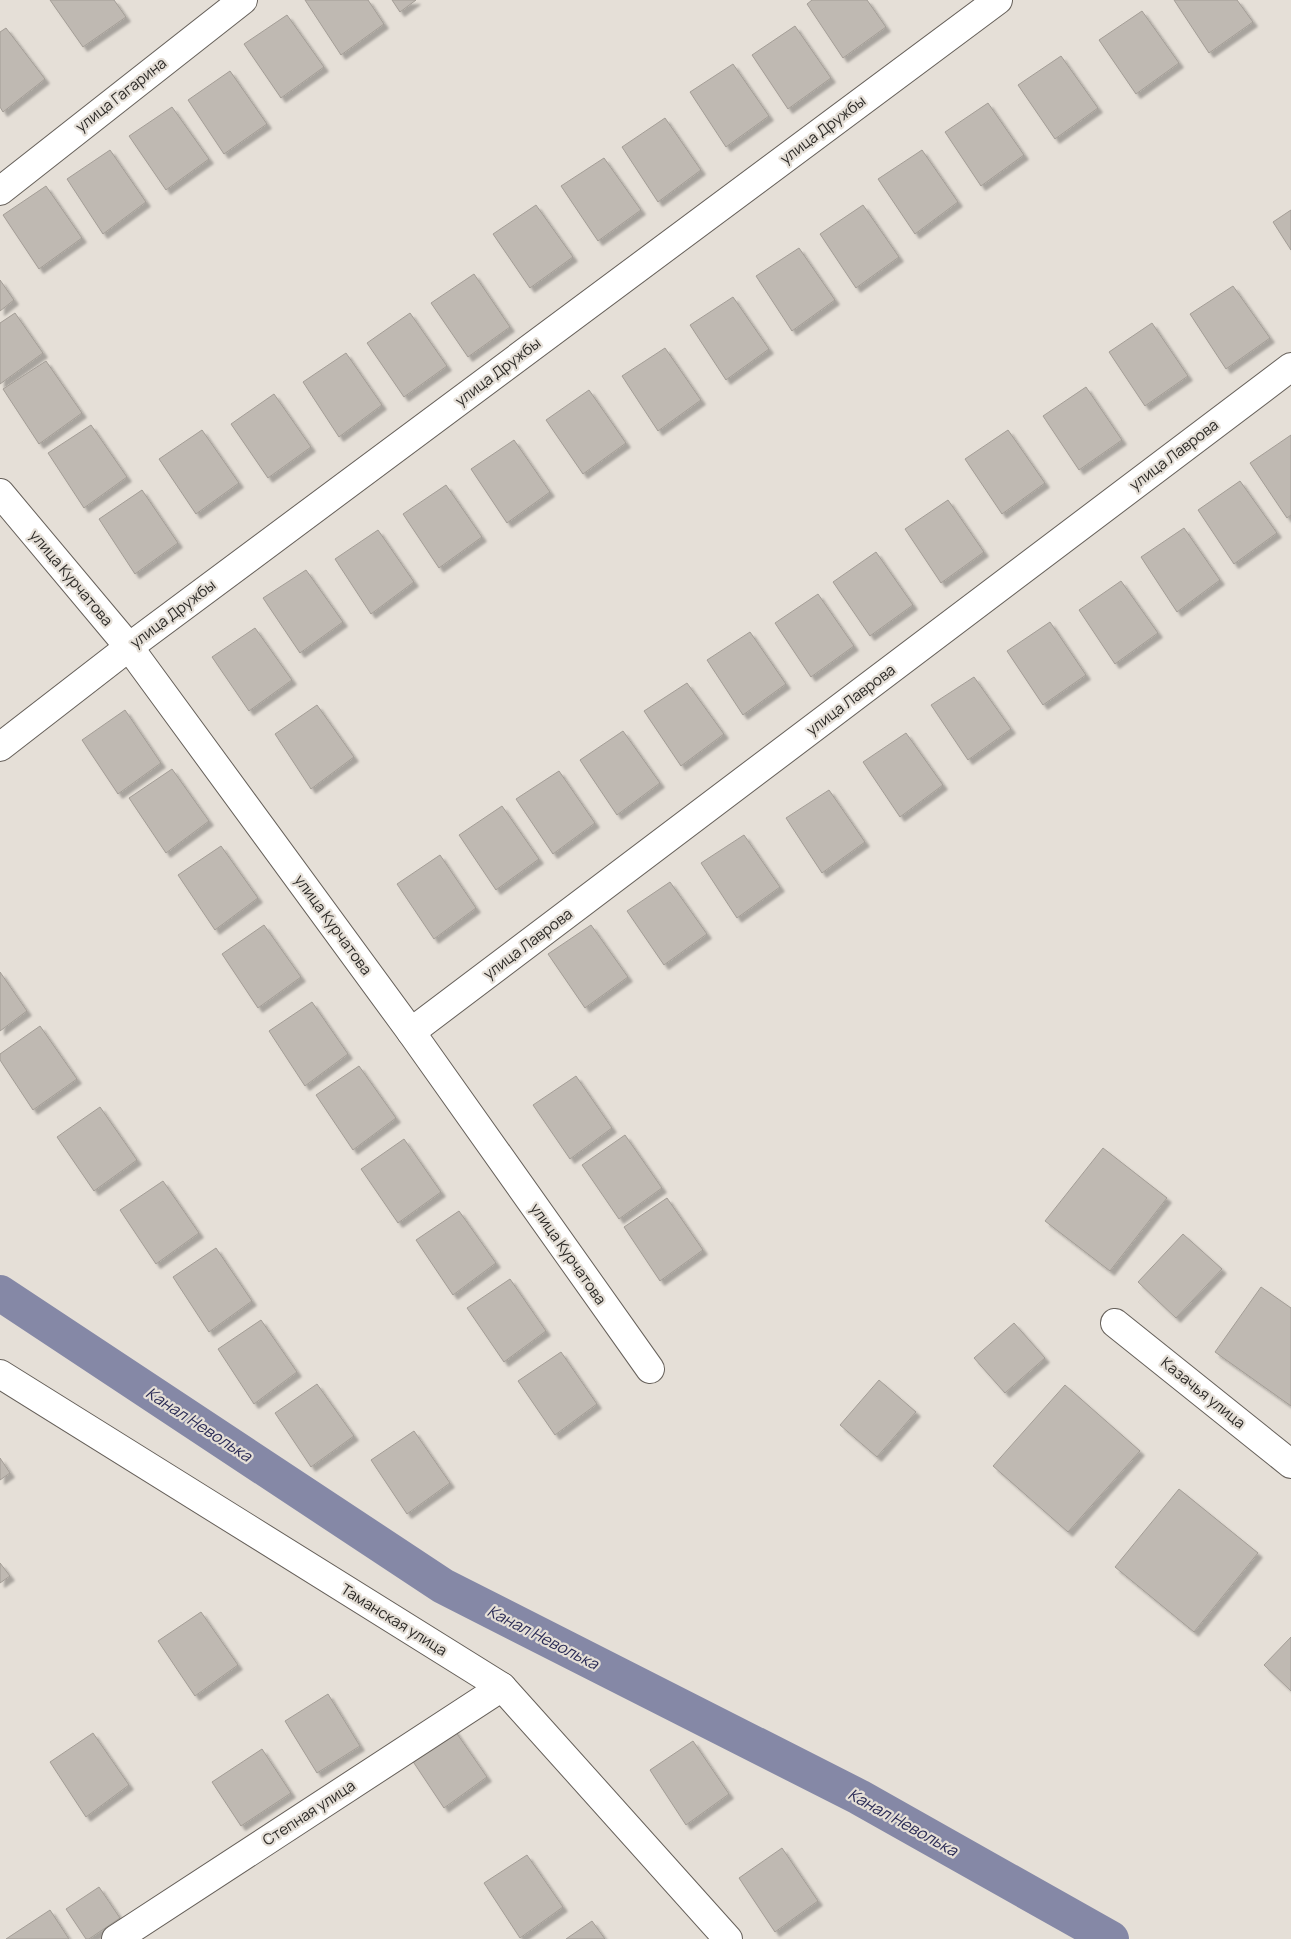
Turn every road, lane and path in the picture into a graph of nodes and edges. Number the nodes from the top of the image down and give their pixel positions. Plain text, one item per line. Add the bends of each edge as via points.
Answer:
1 (243, 0) edge
2 (998, 0) edge
3 (0, 191) edge
4 (1291, 367) edge
5 (0, 493) edge
6 (129, 647) junction
7 (0, 747) edge
8 (411, 1032) junction
9 (1115, 1322) dead end
10 (650, 1369) dead end
11 (0, 1374) edge
12 (1291, 1464) edge
13 (502, 1687) junction
14 (116, 1939) edge
15 (728, 1939) edge

1 - 3 street, улица Гагарина
2 - 6 street, улица Дружбы
4 - 8 street, улица Лаврова
5 - 6 street, улица Курчатова
6 - 7 street, улица Дружбы
6 - 8 street, улица Курчатова
8 - 10 street, улица Курчатова
9 - 12 street, Казачья улица
11 - 13 street, Таманская улица
13 - 14 street, Степная улица
13 - 15 street, Таманская улица

